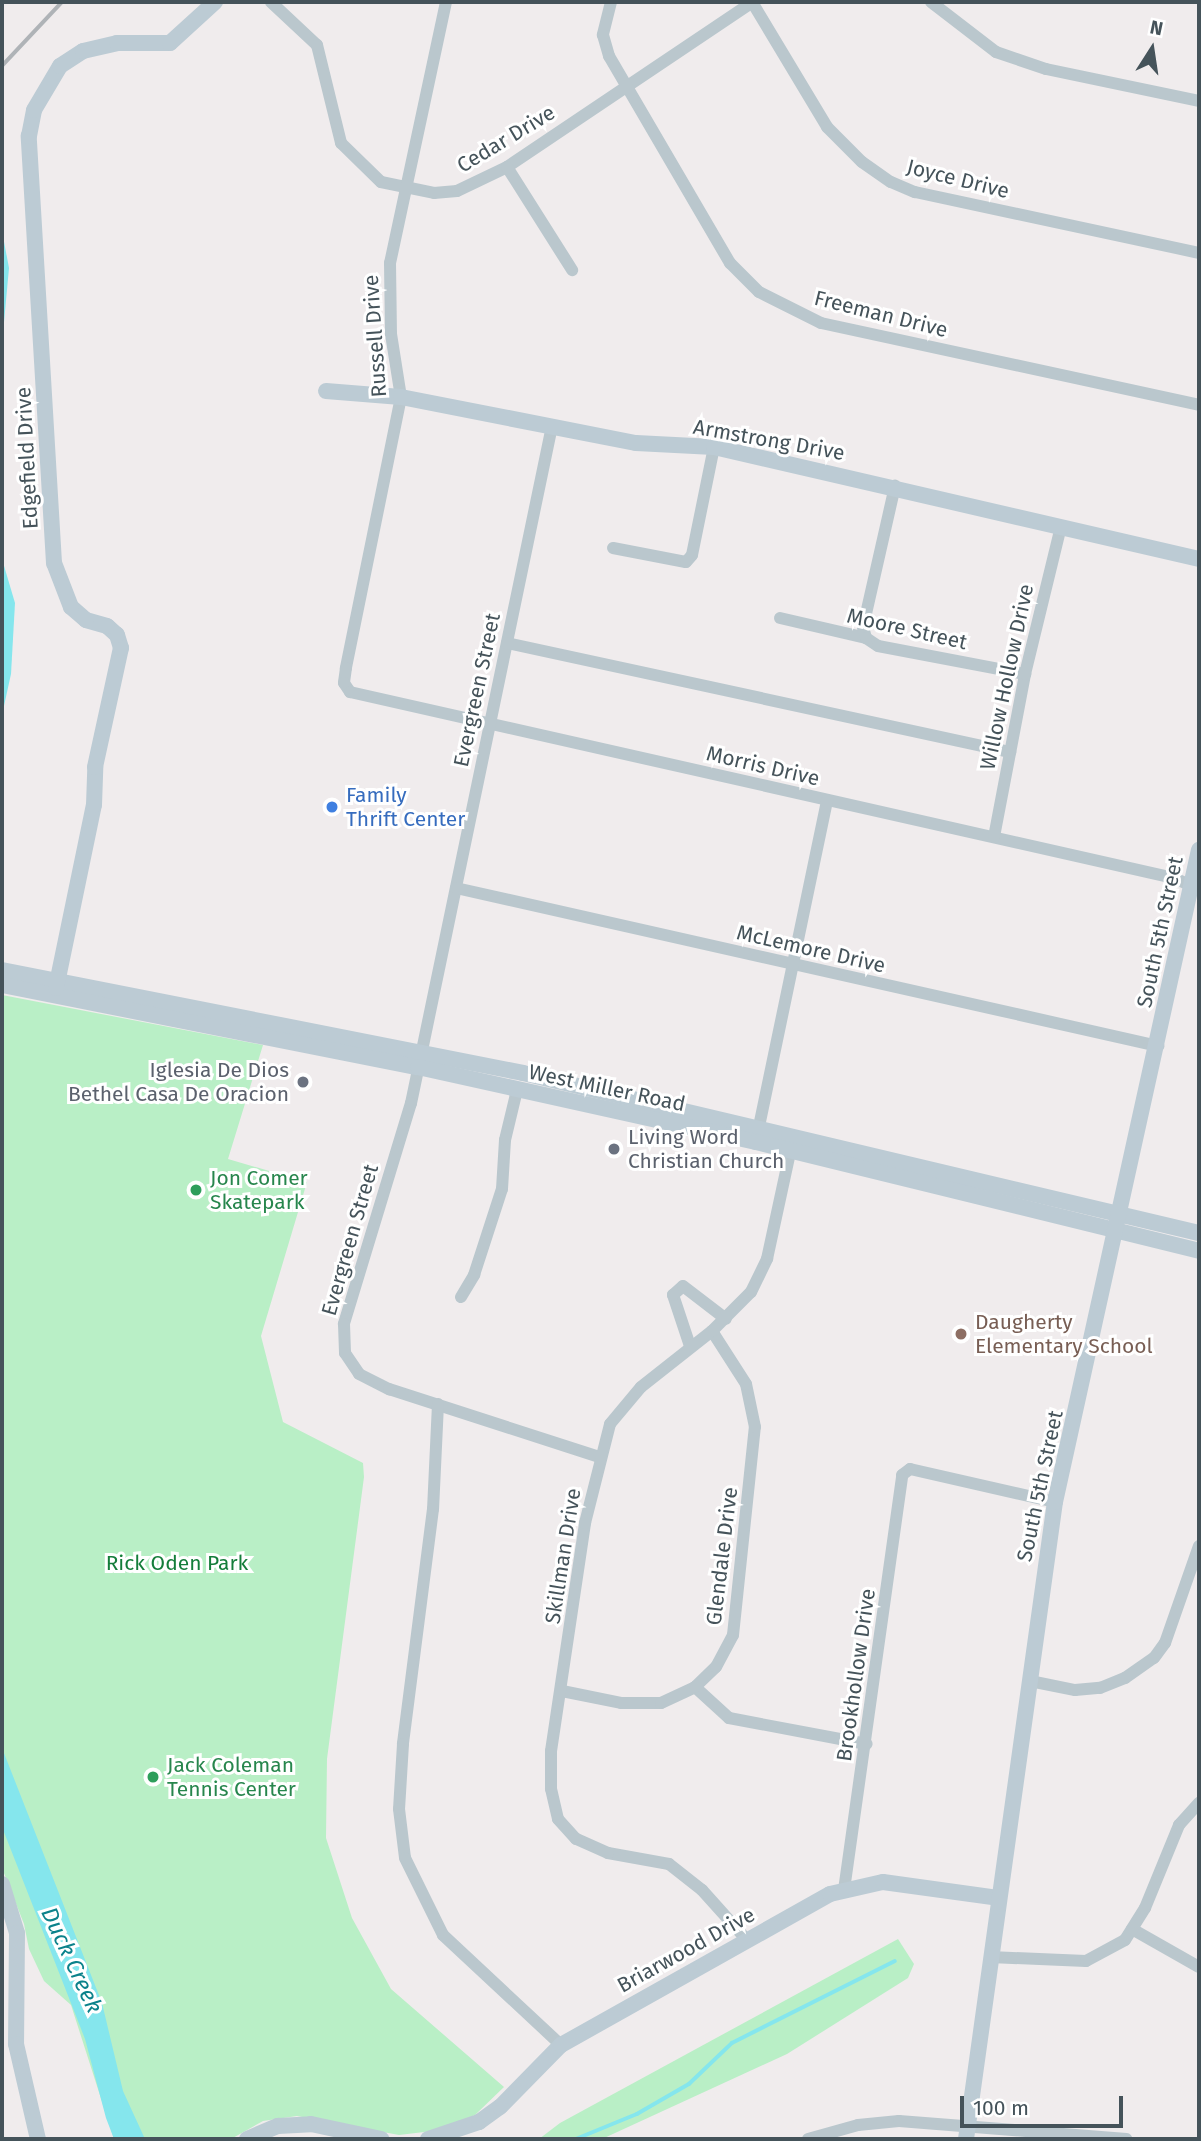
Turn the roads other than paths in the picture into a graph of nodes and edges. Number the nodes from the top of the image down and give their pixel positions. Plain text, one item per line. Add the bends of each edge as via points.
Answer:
1 (215, 2) edge
2 (271, 2) edge
3 (446, 2) edge
4 (611, 2) edge
5 (753, 2) edge
6 (931, 2) edge
7 (627, 85) junction
8 (1199, 101) edge
9 (507, 167) junction
10 (406, 187) junction
11 (1199, 253) edge
12 (572, 270) dead end
13 (326, 391) dead end
14 (401, 397) junction
15 (1199, 405) edge
16 (552, 426) junction
17 (714, 447) junction
18 (895, 486) junction
19 (1061, 526) junction
20 (613, 548) dead end
21 (1199, 559) edge
22 (780, 618) dead end
23 (866, 638) junction
24 (507, 643) junction
25 (346, 668) joint
26 (1025, 674) junction
27 (490, 725) junction
28 (1010, 752) junction
29 (827, 800) junction
30 (994, 838) junction
31 (1199, 849) edge
32 (456, 888) junction
33 (1195, 888) edge
34 (794, 964) junction
35 (2, 970) edge
36 (2, 985) edge
37 (56, 987) junction
38 (1158, 1046) junction
39 (420, 1059) junction
40 (517, 1090) junction
41 (757, 1134) junction
42 (794, 1136) junction
43 (791, 1152) junction
44 (1122, 1216) junction
45 (1118, 1233) junction
46 (1199, 1233) edge
47 (1199, 1251) edge
48 (461, 1297) dead end
49 (726, 1319) junction
50 (712, 1331) junction
51 (690, 1346) junction
52 (438, 1404) junction
53 (599, 1457) junction
54 (1055, 1502) junction
55 (1199, 1546) edge
56 (1030, 1681) junction
57 (695, 1687) junction
58 (562, 1691) junction
59 (867, 1744) junction
60 (1199, 1803) edge
61 (2, 1884) edge
62 (844, 1890) junction
63 (998, 1898) junction
64 (1132, 1929) junction
65 (746, 1939) junction
66 (990, 1957) junction
67 (1199, 1967) edge
68 (8, 2024) edge
69 (561, 2045) junction
70 (967, 2133) edge
71 (38, 2139) edge
72 (247, 2139) edge
73 (381, 2139) edge
74 (428, 2139) edge
75 (808, 2139) edge
76 (1126, 2139) edge

1 - 37 street, Edgefield Drive via 170,44 117,43 83,51 60,66 34,110 29,136 54,563 71,607 86,620 107,626 117,635 121,648
2 - 10 street, Cedar Drive via 317,45 341,143 382,182
3 - 10 street, Russell Drive
4 - 7 street, Freeman Drive via 603,35 609,56
5 - 7 street, Cedar Drive
5 - 11 street, Joyce Drive via 827,127 862,162 891,182 915,192
6 - 8 street via 996,52 1046,69
7 - 9 street, Cedar Drive
7 - 15 street, Freeman Drive via 730,263 759,292 788,309 821,323
9 - 10 street, Cedar Drive via 457,191 433,193
9 - 12 street
10 - 14 street, Russell Drive via 390,263 388,305
13 - 14 street, Armstrong Drive
14 - 16 street, Armstrong Drive
14 - 25 street, Russell Drive
16 - 17 street, Armstrong Drive via 636,443
16 - 24 street, Evergreen Street
17 - 18 street, Armstrong Drive
17 - 20 street via 692,555 686,562
18 - 19 street, Armstrong Drive
18 - 23 street via 865,615
19 - 21 street, Armstrong Drive
19 - 26 street, Willow Hollow Drive
22 - 23 street, Moore Street
23 - 26 street, Moore Street via 878,646
24 - 27 street, Evergreen Street
24 - 28 street
25 - 27 street, Morris Drive via 344,683 351,692
26 - 28 street, Willow Hollow Drive
27 - 29 street, Morris Drive
27 - 32 street, Evergreen Street
28 - 30 street, Willow Hollow Drive
29 - 30 street, Morris Drive
29 - 34 street
30 - 33 street, Morris Drive via 1174,878
31 - 33 street, South 5th Street
32 - 34 street, McLemore Drive
32 - 39 street, Evergreen Street
33 - 38 street, South 5th Street
34 - 38 street, McLemore Drive
34 - 41 street
35 - 37 street, West Miller Road
36 - 37 street, West Miller Road
37 - 39 street, West Miller Road
38 - 44 street, South 5th Street
39 - 40 street, West Miller Road
39 - 41 street, West Miller Road
39 - 52 street, Evergreen Street via 344,1324 345,1353 359,1374
40 - 41 street, West Miller Road
40 - 48 street via 505,1140 502,1189 474,1275
41 - 42 street, West Miller Road
41 - 43 street, West Miller Road
42 - 43 street, Skillman Drive
42 - 44 street, West Miller Road
43 - 45 street, West Miller Road
43 - 49 street, Skillman Drive via 767,1259 751,1292
44 - 45 street, South 5th Street
44 - 46 street, West Miller Road
45 - 47 street, West Miller Road
45 - 54 street, South 5th Street
49 - 50 street, Skillman Drive
49 - 51 street via 683,1286 673,1295
50 - 51 street, Skillman Drive
50 - 57 street, Glendale Drive via 746,1384 755,1427 733,1635 716,1667
51 - 53 street, Skillman Drive via 622,1407
52 - 53 street, Evergreen Street
52 - 69 street via 433,1509 403,1744 399,1809 405,1858 443,1935
53 - 58 street, Skillman Drive via 585,1523
54 - 56 street, South 5th Street
54 - 59 street, Brookhollow Drive via 910,1469 902,1475
55 - 56 street via 1165,1643 1154,1658 1100,1688 1076,1690
56 - 63 street, South 5th Street
57 - 58 street, Glendale Drive via 660,1703 621,1703
57 - 59 street via 729,1717
58 - 65 street, Skillman Drive via 551,1751 551,1788 558,1819 576,1839 597,1849 675,1868 702,1890
59 - 62 street, Brookhollow Drive
60 - 64 street via 1170,1842
61 - 68 street via 16,1933
62 - 63 street, Briarwood Drive via 883,1882
62 - 65 street, Briarwood Drive
63 - 66 street, South 5th Street
64 - 66 street via 1115,1947 1086,1961
64 - 67 street
65 - 69 street, Briarwood Drive
66 - 70 street, South 5th Street
68 - 71 street
69 - 74 street, Briarwood Drive via 479,2122
70 - 75 street via 898,2121 858,2125
70 - 76 street
72 - 73 street via 278,2126 311,2124

